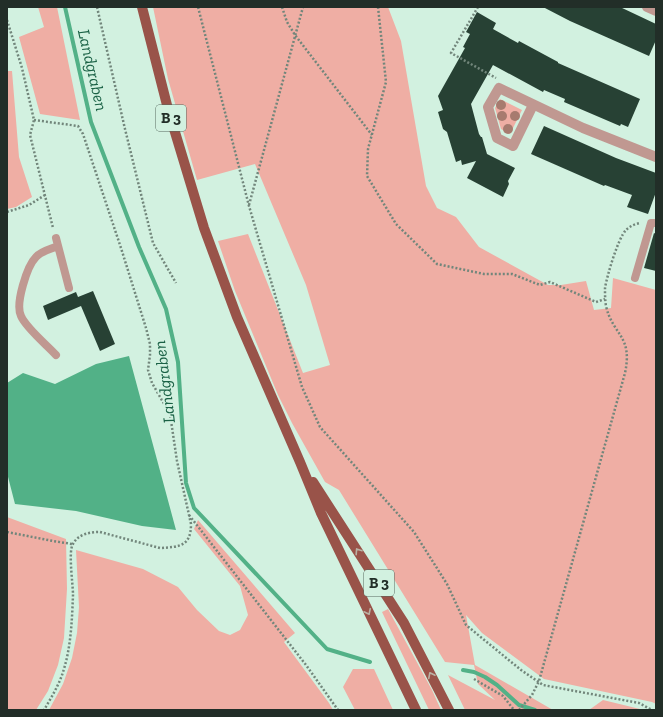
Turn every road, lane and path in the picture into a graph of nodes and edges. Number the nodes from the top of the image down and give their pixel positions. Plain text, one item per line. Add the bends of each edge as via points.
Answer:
1 (97, 7) edge
2 (142, 7) edge
3 (198, 7) edge
4 (282, 7) edge
5 (286, 7) edge
6 (303, 7) edge
7 (378, 7) edge
8 (478, 7) edge
9 (647, 7) edge
10 (656, 11) edge
11 (7, 20) edge
12 (296, 35) junction
13 (499, 88) junction
14 (533, 105) junction
15 (34, 120) junction
16 (372, 135) junction
17 (656, 157) edge
18 (45, 195) junction
19 (249, 206) junction
20 (7, 212) edge
21 (654, 223) edge
22 (57, 242) junction
23 (636, 278) dead end
24 (176, 283) dead end
25 (68, 288) dead end
26 (605, 299) junction
27 (56, 355) dead end
28 (300, 462) junction
29 (188, 514) junction
30 (7, 532) edge
31 (72, 544) junction
32 (474, 679) dead end
33 (539, 682) junction
34 (44, 710) edge
35 (338, 710) edge
36 (416, 710) edge
37 (449, 710) edge
38 (514, 710) edge
39 (519, 710) edge
40 (652, 710) edge

1 - 24 path via 154,243
2 - 28 main road, B 3 via 168,109 204,228 237,317
3 - 19 path
4 - 5 path
4 - 12 path via 287,22
6 - 12 path
7 - 16 path via 386,82
8 - 13 path via 451,53 502,81
9 - 10 street
11 - 15 path
12 - 16 path
12 - 19 path
13 - 14 street
13 - 14 street via 488,107 497,138 513,146
14 - 17 street
15 - 18 path via 30,135
15 - 29 path via 78,126 83,134 146,328 150,344 148,370 152,384 170,414
16 - 26 path via 368,149 367,176 396,224 437,264 484,274 512,274 540,285 550,282 596,302
18 - 20 path via 29,205
18 - 22 path
19 - 33 path via 302,387 320,427 414,532 447,584 466,625
21 - 23 lane
21 - 26 path via 638,223 624,233 608,277
22 - 25 lane
22 - 27 lane via 31,262 19,307 24,322
26 - 33 path via 609,316 626,344 627,364
28 -> 36 main road, B 3 via 321,513
37 -> 28 main road, B 3 via 404,623
29 - 31 path via 191,534 188,541 180,546 160,548 100,532 85,534
29 - 35 path
30 - 31 path
31 - 34 path via 70,553 73,595 70,639 63,671
32 - 38 path via 503,696
33 - 39 path via 531,697
33 - 40 path via 543,685 639,703

